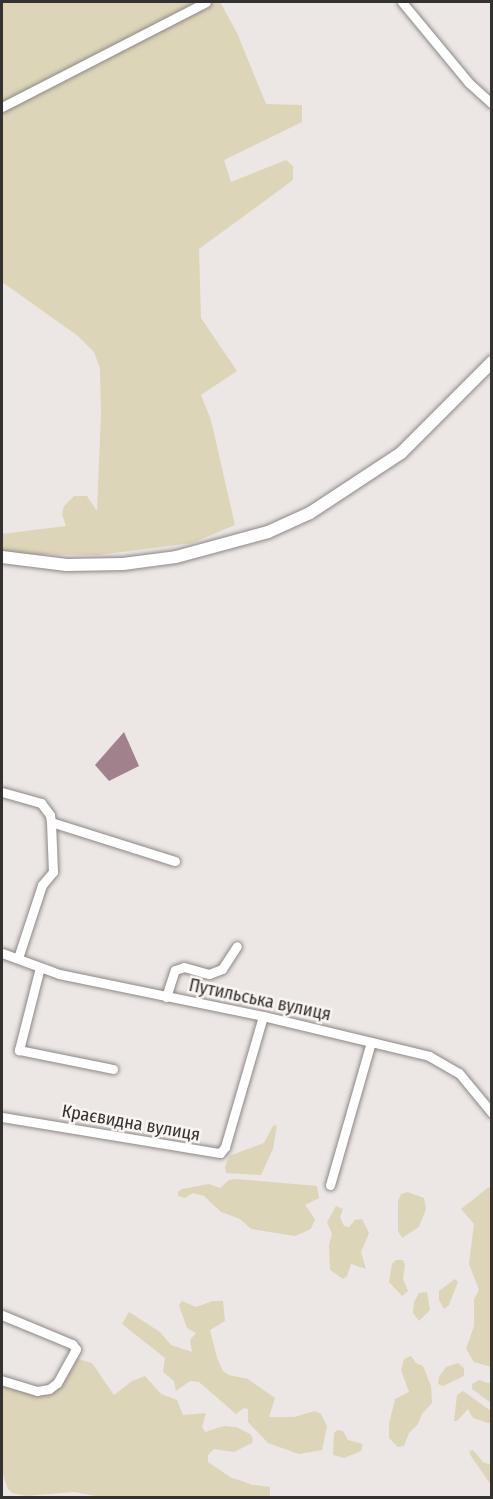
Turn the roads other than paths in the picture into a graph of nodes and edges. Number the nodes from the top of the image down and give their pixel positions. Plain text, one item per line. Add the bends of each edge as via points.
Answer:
1 (181, 2) edge
2 (206, 2) edge
3 (402, 2) edge
4 (181, 12) junction
5 (492, 104) edge
6 (2, 106) edge
7 (492, 362) edge
8 (2, 557) edge
9 (2, 792) edge
10 (51, 822) junction
11 (175, 861) dead end
12 (237, 946) dead end
13 (2, 953) edge
14 (18, 958) junction
15 (40, 967) junction
16 (166, 997) junction
17 (263, 1016) junction
18 (372, 1042) junction
19 (113, 1070) dead end
20 (492, 1113) edge
21 (2, 1118) edge
22 (330, 1185) dead end
23 (2, 1314) edge
24 (2, 1380) edge

1 - 4 street
2 - 4 street
3 - 5 street via 469,83
4 - 6 street via 98,59
7 - 8 main road via 401,453 310,513 268,532 176,557 123,564 67,565
9 - 10 street via 41,803
10 - 11 street
10 - 14 street via 53,872 42,885
12 - 16 street via 222,969 209,974 184,967 175,970
13 - 14 street, Путильська вулиця
14 - 15 street, Путильська вулиця
15 - 16 street, Путильська вулиця
15 - 19 street via 19,1050
16 - 17 street, Путильська вулиця
17 - 18 street, Путильська вулиця
17 - 21 street, Краєвидна вулиця via 220,1153
18 - 20 street, Путильська вулиця via 445,1063 465,1078
18 - 22 street
23 - 24 street via 76,1349 57,1383 49,1389 37,1391

